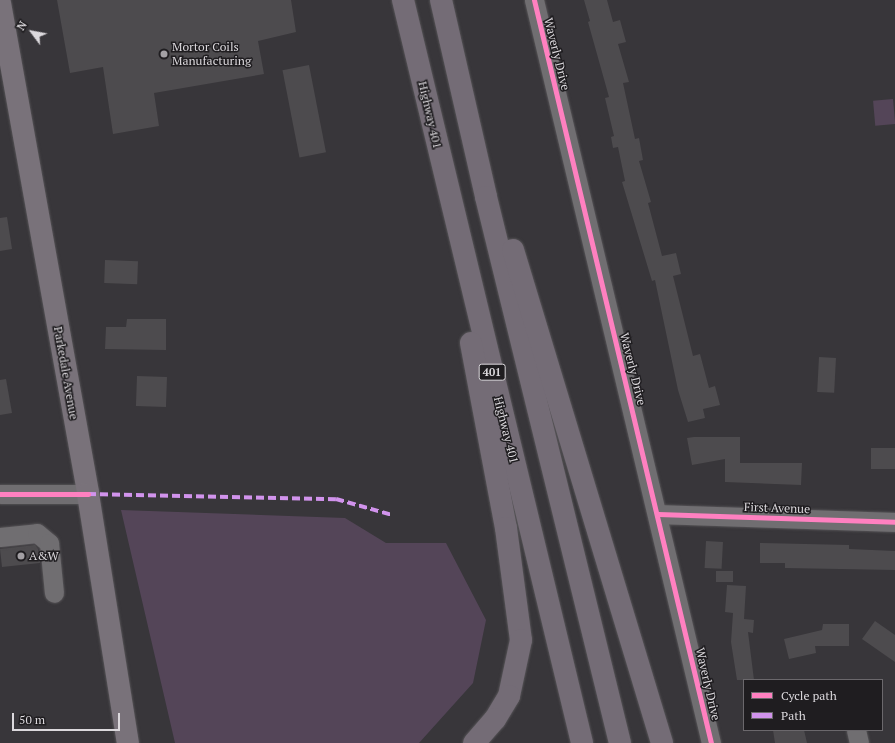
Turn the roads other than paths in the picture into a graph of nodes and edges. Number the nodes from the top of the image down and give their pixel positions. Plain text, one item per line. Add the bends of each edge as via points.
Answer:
1 (403, 0) edge
2 (441, 0) edge
3 (534, 0) edge
4 (0, 3) edge
5 (486, 197) junction
6 (470, 281) junction
7 (0, 494) edge
8 (88, 494) junction
9 (658, 514) junction
10 (895, 522) edge
11 (0, 537) edge
12 (54, 593) dead end
13 (856, 731) edge
14 (128, 743) edge
15 (474, 743) edge
16 (582, 743) edge
17 (620, 743) edge
18 (662, 743) edge
19 (712, 743) edge
20 (859, 743) edge

1 - 6 highway, Highway 401 / 401
2 - 5 highway
3 - 9 street, Waverly Drive
4 - 8 main road, Parkedale Avenue
5 - 17 highway
5 - 18 highway via 508,233
6 - 15 highway via 467,322 506,528 521,640 508,696 495,719
6 - 16 highway, Highway 401 / 401
7 - 8 street
8 - 14 main road, Parkedale Avenue
9 - 10 street, First Avenue
9 - 19 street, Waverly Drive
11 - 12 street via 37,533 49,543
13 - 20 street

